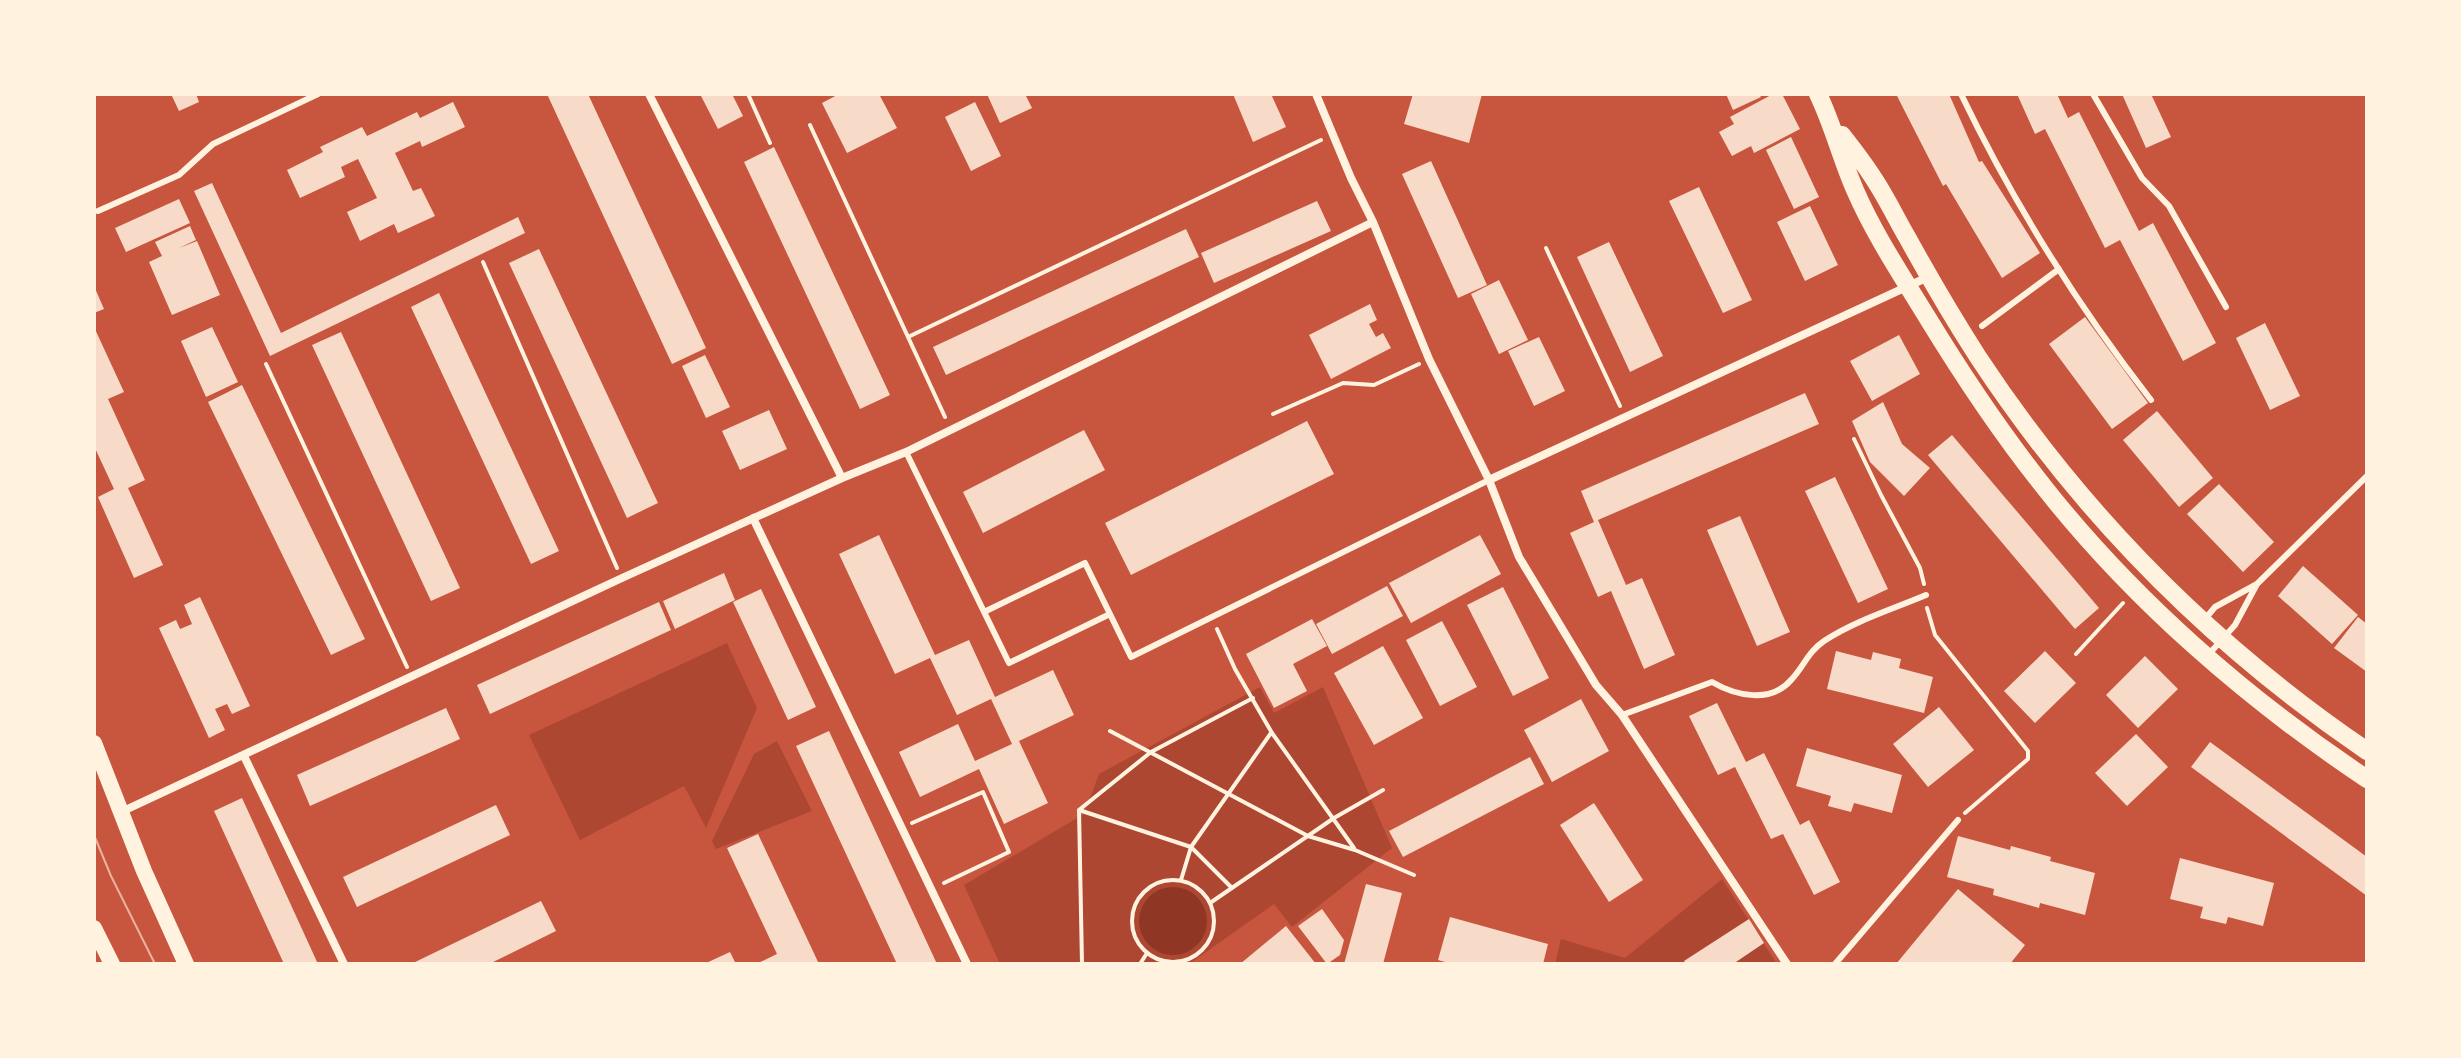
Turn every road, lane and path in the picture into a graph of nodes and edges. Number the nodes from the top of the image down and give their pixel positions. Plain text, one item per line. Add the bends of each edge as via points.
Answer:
1 (318, 94) edge
2 (649, 94) edge
3 (748, 94) edge
4 (1316, 94) edge
5 (1818, 94) edge
6 (1961, 94) edge
7 (2093, 94) edge
8 (1831, 120) junction
9 (810, 125) dead end
10 (1333, 135) junction
11 (770, 143) dead end
12 (98, 211) dead end
13 (1373, 222) junction
14 (1546, 248) dead end
15 (483, 262) dead end
16 (2059, 269) junction
17 (1929, 277) junction
18 (1908, 286) junction
19 (2226, 307) dead end
20 (1982, 326) dead end
21 (908, 337) junction
22 (1429, 359) junction
23 (266, 364) dead end
24 (2151, 400) dead end
25 (1273, 414) dead end
26 (1625, 417) junction
27 (951, 430) junction
28 (1854, 439) dead end
29 (906, 452) junction
30 (2367, 476) edge
31 (842, 478) junction
32 (1489, 480) junction
33 (753, 518) junction
34 (622, 578) junction
35 (2257, 584) junction
36 (2136, 589) junction
37 (1926, 595) junction
38 (984, 612) junction
39 (1110, 614) junction
40 (1212, 617) junction
41 (2202, 622) junction
42 (2223, 640) junction
43 (2076, 654) dead end
44 (2207, 656) junction
45 (410, 675) junction
46 (1253, 698) junction
47 (1622, 715) junction
48 (1110, 731) dead end
49 (1272, 733) junction
50 (94, 743) edge
51 (2367, 751) edge
52 (1151, 752) junction
53 (244, 756) junction
54 (2367, 779) edge
55 (1383, 790) dead end
56 (1229, 793) junction
57 (1079, 810) junction
58 (120, 812) junction
59 (1334, 818) junction
60 (1958, 820) joint
61 (903, 828) junction
62 (1308, 836) junction
63 (1191, 847) junction
64 (1355, 850) junction
65 (1414, 875) dead end
66 (1181, 880) junction
67 (1232, 888) junction
68 (930, 889) junction
69 (1210, 903) junction
70 (94, 928) edge
71 (1147, 953) junction
72 (112, 964) edge
73 (186, 964) edge
74 (344, 964) edge
75 (967, 964) edge
76 (1082, 964) edge
77 (1140, 964) edge
78 (1787, 964) edge
79 (1835, 964) edge

1 - 12 lane via 213,144 179,175
2 - 31 street
3 - 11 path
4 - 10 street
5 - 8 main road
6 - 16 lane
7 - 19 lane via 2142,178 2169,206
8 - 17 main road via 1875,179
8 - 18 main road via 1855,190
9 - 21 path
10 - 13 street
10 - 21 path
13 - 22 street
13 - 27 street
14 - 26 path
15 - 34 path
16 - 20 lane
16 - 24 lane
17 - 18 street
17 - 41 main road via 1997,385 2062,474
18 - 26 street
18 - 36 main road via 2029,469
21 - 27 path
22 - 25 path via 1374,385 1343,383
22 - 32 street
23 - 45 path
26 - 32 street
27 - 29 street
28 - 37 path via 1920,568
29 - 31 street
29 - 38 lane
30 - 35 lane
31 - 33 street
32 - 40 lane
32 - 47 street via 1519,557 1596,685
33 - 34 street
33 - 61 street
34 - 45 street
35 - 41 lane via 2215,607
35 - 42 lane
36 - 43 path
36 - 44 main road
37 - 47 lane via 1821,643 1791,681 1771,694 1728,692 1712,682
37 - 60 path via 1935,635 2028,751 2028,759
38 - 39 lane via 1085,563
38 - 39 lane via 1009,663
39 - 40 lane via 1131,657
40 - 46 path
41 - 42 main road
42 - 44 lane
42 - 51 main road
44 - 54 main road
45 - 53 street
46 - 49 path
46 - 52 path
47 - 78 street
48 - 52 path
49 - 56 path
49 - 59 path
50 - 58 main road
52 - 56 path
52 - 57 path
53 - 58 street
53 - 74 street
55 - 59 path
56 - 62 path
56 - 63 path
57 - 63 path
57 - 76 path
58 - 73 main road
59 - 62 path
59 - 64 path
60 - 79 lane
61 - 68 street
61 - 68 path via 983,792 1009,852
62 - 64 path
62 - 67 path
63 - 66 path
63 - 67 path
64 - 65 path
66 - 69 path via 1193,884
66 - 71 path via 1152,885 1134,906 1133,931
67 - 69 path
68 - 75 street
69 - 71 path via 1213,930 1199,954 1172,963
70 - 72 main road
71 - 77 path

